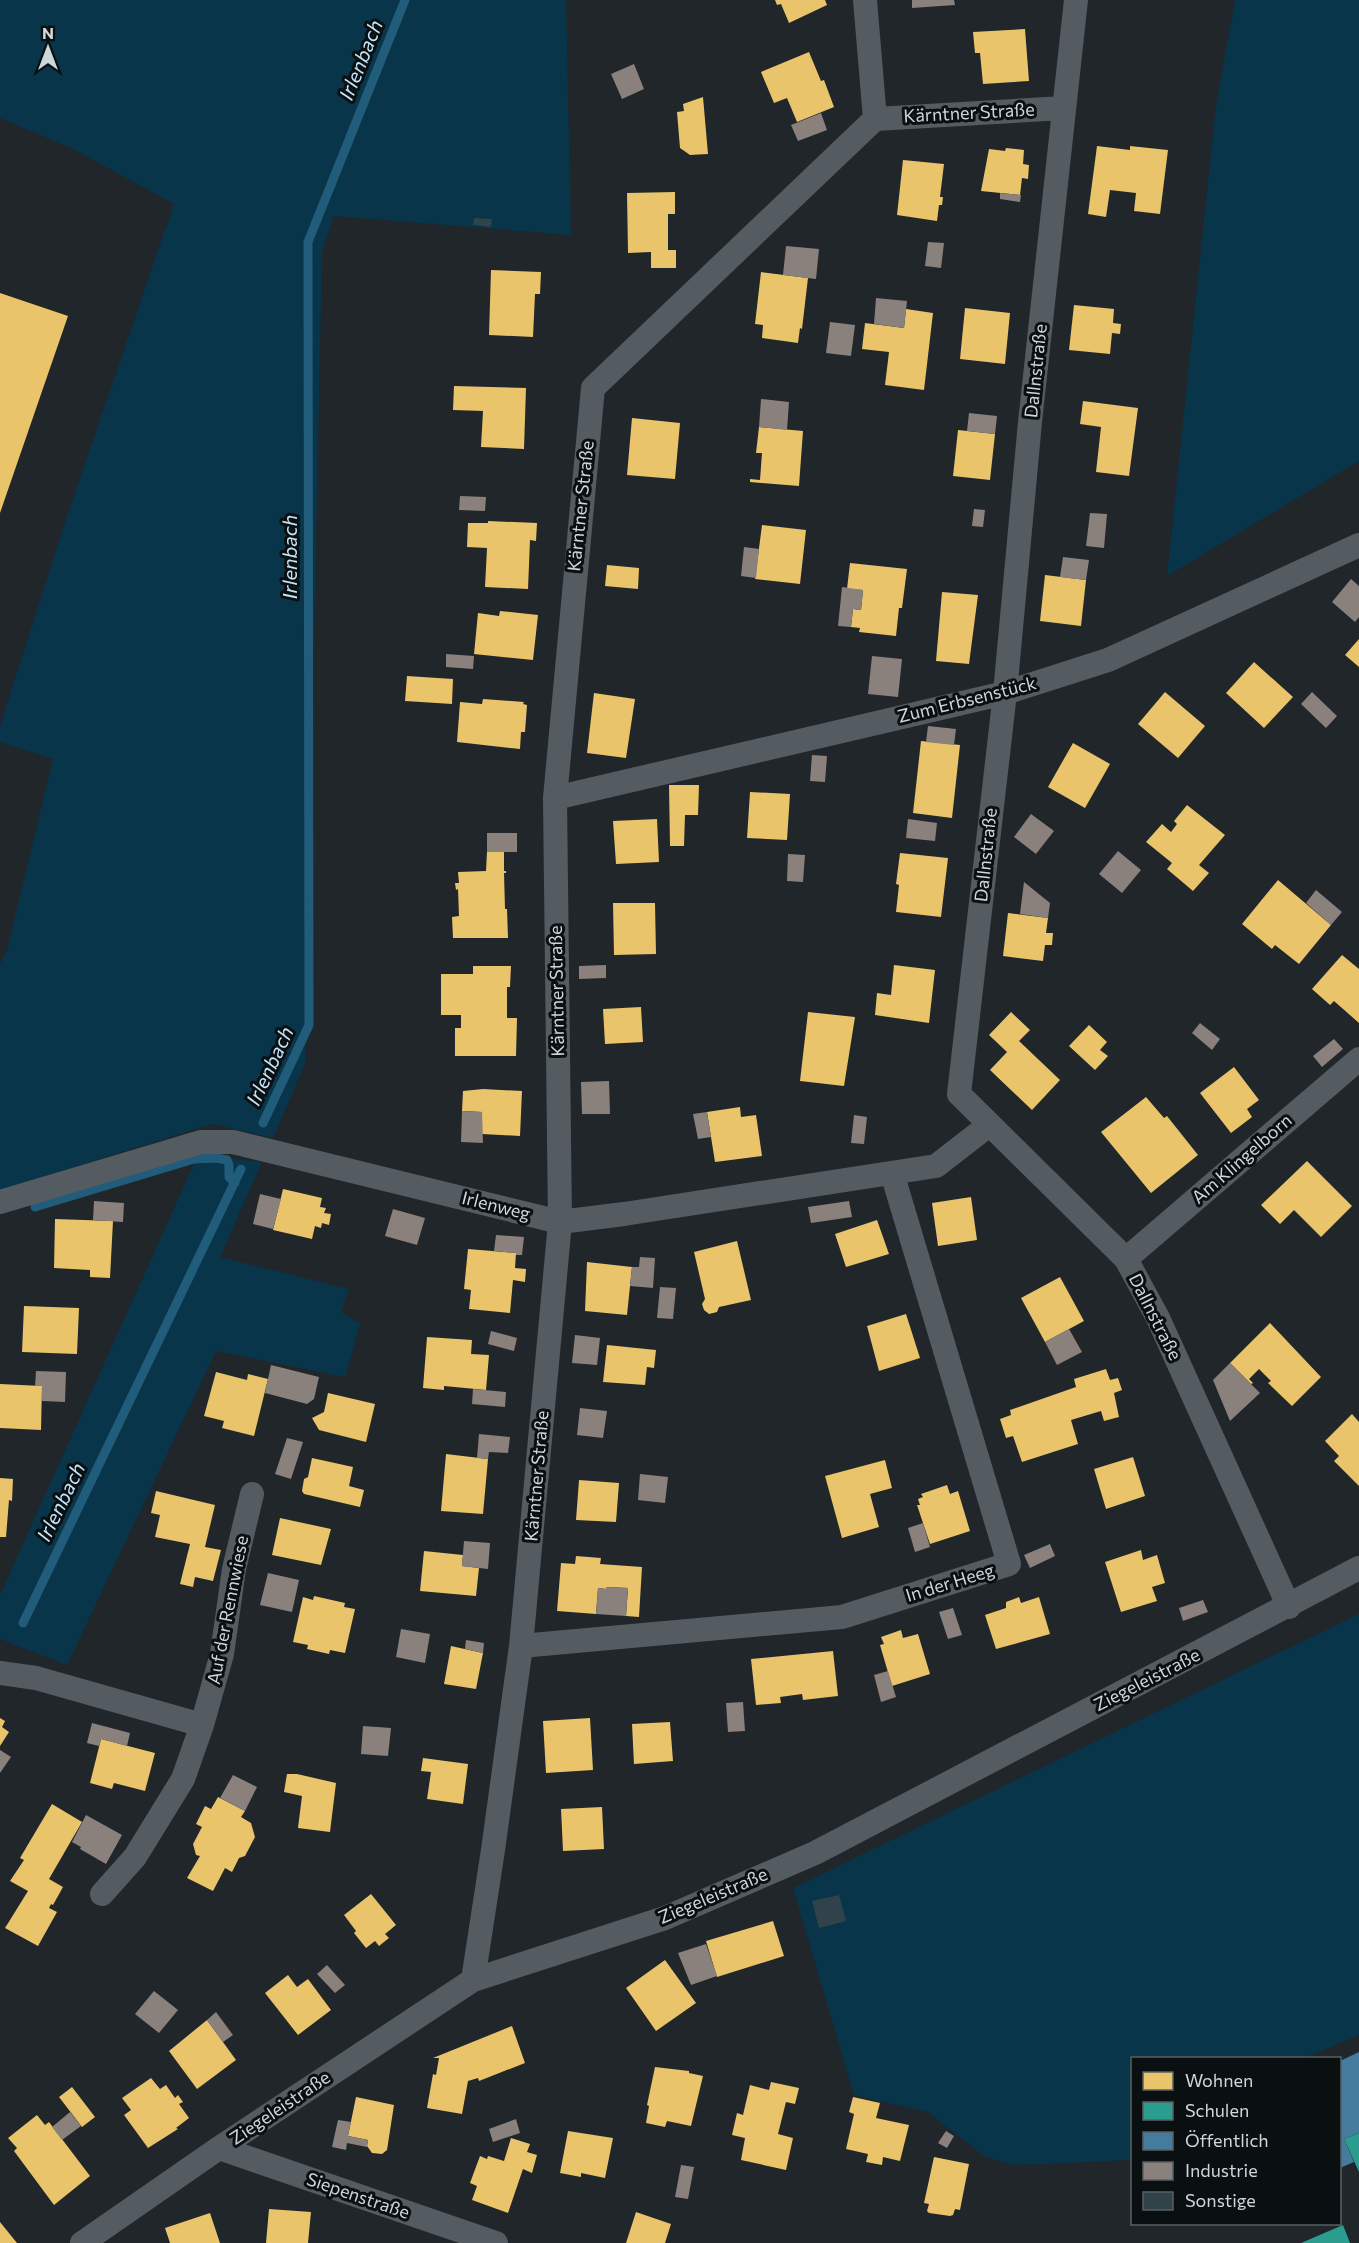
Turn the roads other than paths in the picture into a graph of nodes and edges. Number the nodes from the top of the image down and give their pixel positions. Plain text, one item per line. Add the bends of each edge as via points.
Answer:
1 (866, 0) edge
2 (1076, 0) edge
3 (1064, 108) junction
4 (874, 119) junction
5 (1359, 545) edge
6 (1005, 693) junction
7 (555, 798) junction
8 (1359, 1059) edge
9 (989, 1125) junction
10 (892, 1173) junction
11 (0, 1202) edge
12 (560, 1222) junction
13 (1126, 1259) junction
14 (252, 1494) dead end
15 (1359, 1568) edge
16 (1288, 1607) junction
17 (521, 1647) junction
18 (0, 1673) edge
19 (202, 1725) junction
20 (102, 1894) dead end
21 (473, 1980) junction
22 (219, 2148) junction
23 (82, 2243) edge
24 (496, 2243) edge

1 - 4 street
2 - 3 street, Dallnstraße
3 - 4 street, Kärntner Straße
3 - 6 street, Dallnstraße
4 - 7 street, Kärntner Straße via 593,388
5 - 6 street, Zum Erbsenstück via 1108,660
6 - 7 street, Zum Erbsenstück
6 - 9 street, Dallnstraße via 959,1094
7 - 12 street, Kärntner Straße
8 - 13 street, Am Klingelborn
9 - 10 street, Irlenweg via 936,1166
9 - 13 street, Dallnstraße
10 - 12 street, Irlenweg
10 - 17 street, In der Heeg via 1009,1564 842,1617
11 - 12 street, Irlenweg via 201,1142 233,1142
12 - 17 street, Kärntner Straße
13 - 16 street, Dallnstraße via 1158,1318
14 - 19 street, Auf der Rennwiese via 234,1569 222,1654
15 - 16 street, Ziegeleistraße
16 - 21 street, Ziegeleistraße via 815,1853 665,1917
17 - 21 street, Kärntner Straße
18 - 19 street via 36,1678
19 - 20 street, Auf der Rennwiese via 183,1779 135,1857
21 - 22 street, Ziegeleistraße
22 - 23 street, Ziegeleistraße
22 - 24 street, Siepenstraße

